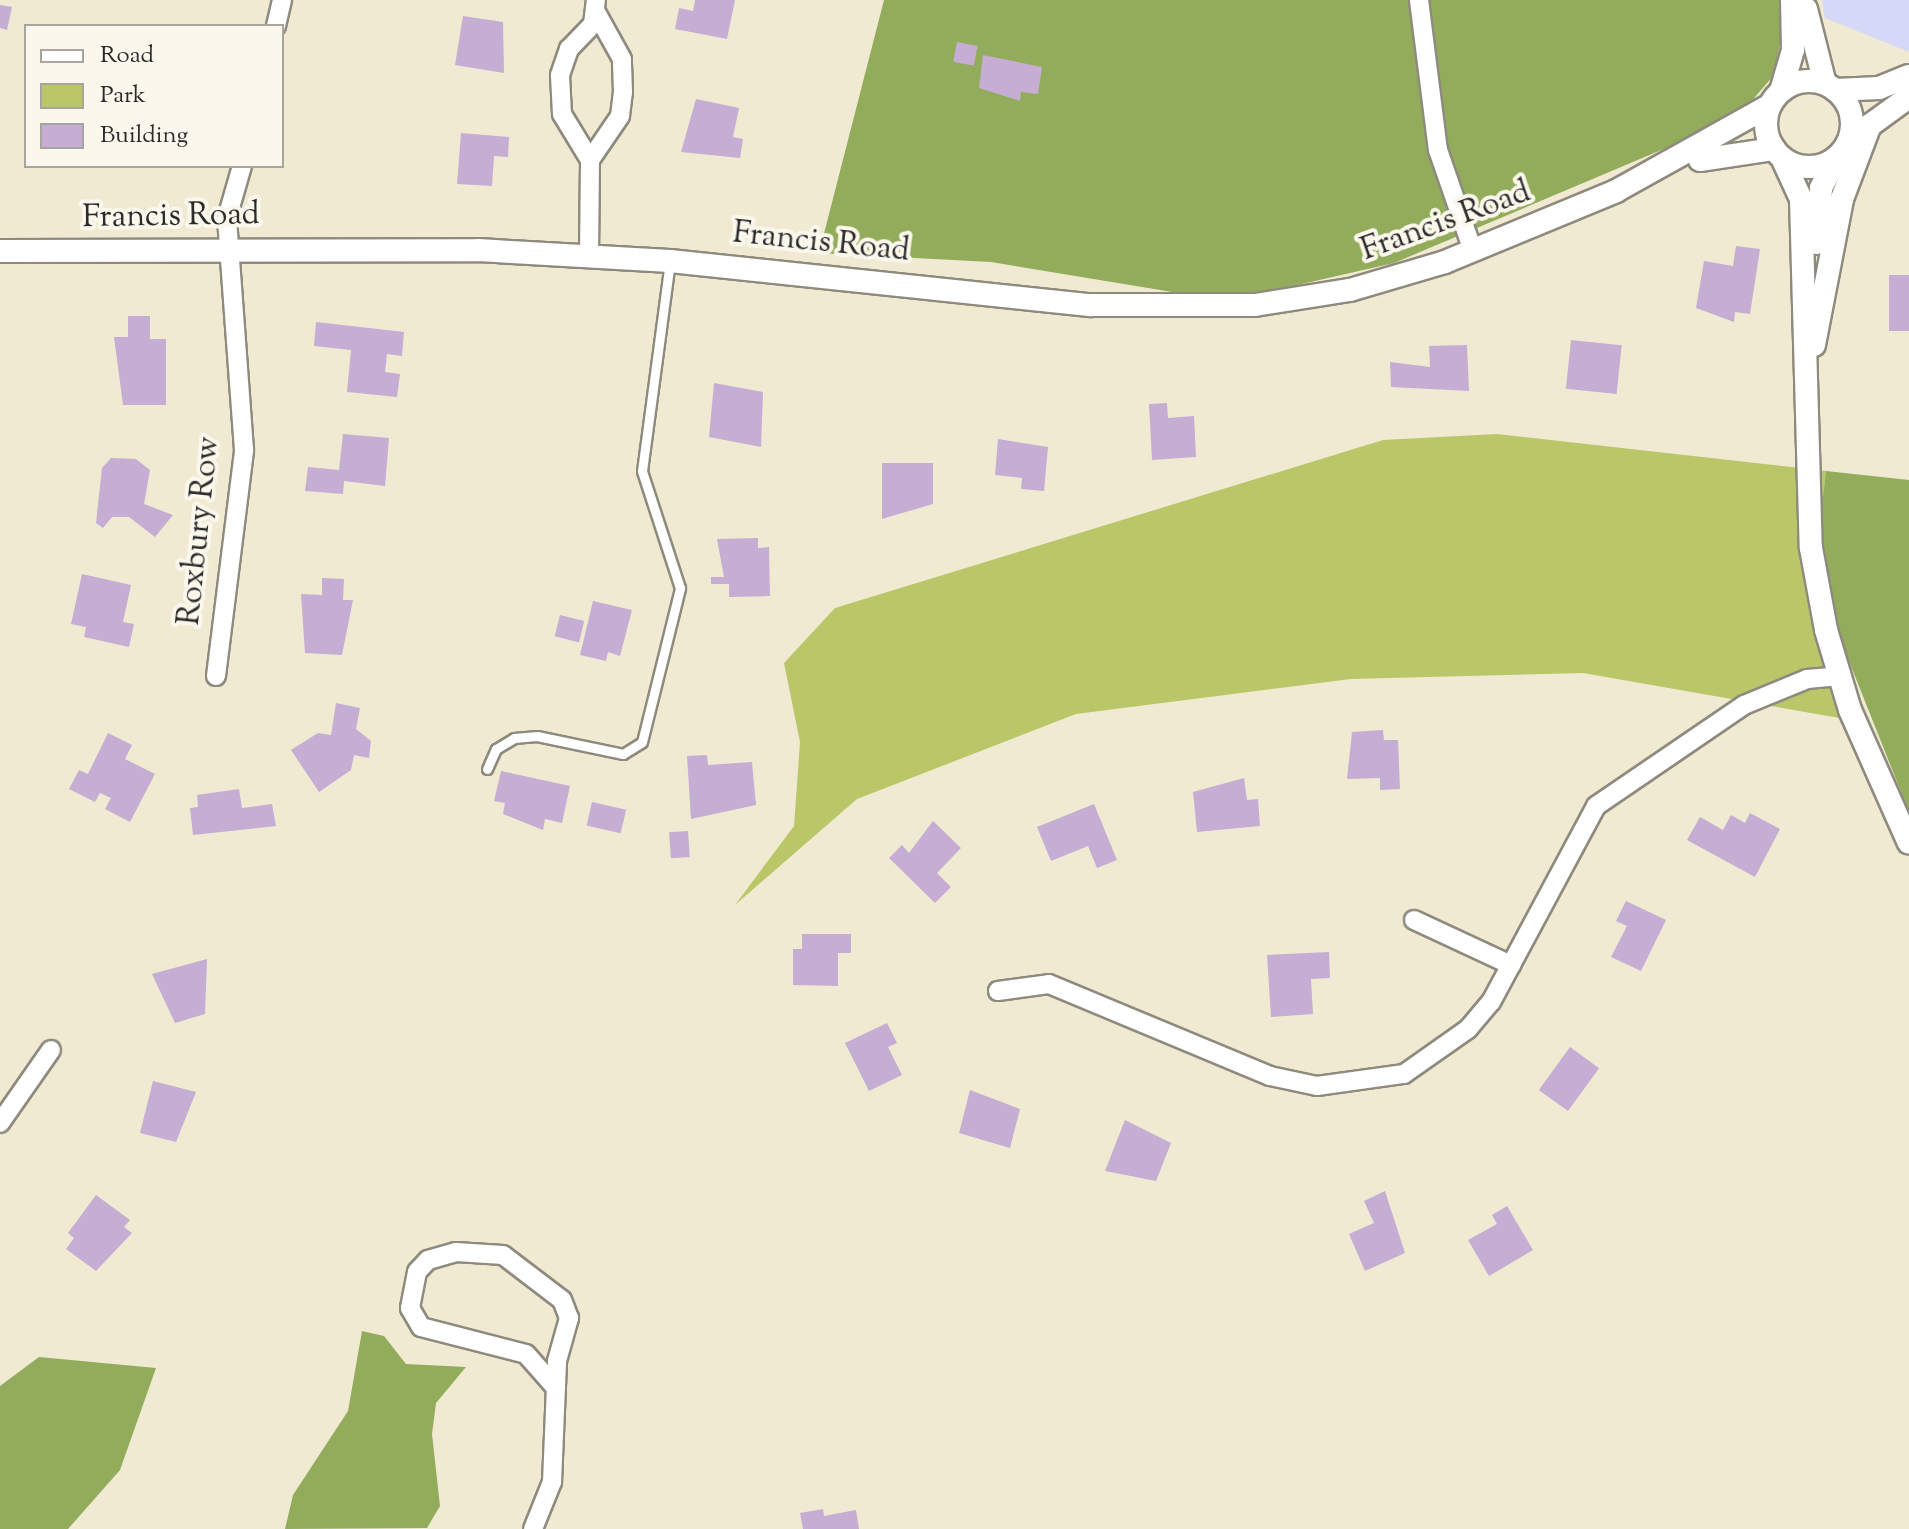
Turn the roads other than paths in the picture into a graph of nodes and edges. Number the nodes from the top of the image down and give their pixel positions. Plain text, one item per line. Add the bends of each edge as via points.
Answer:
1 (282, 0) edge
2 (1419, 0) edge
3 (1792, 0) edge
4 (1805, 0) edge
5 (596, 6) edge
6 (276, 24) edge
7 (1909, 76) edge
8 (1830, 87) junction
9 (1909, 97) edge
10 (1775, 99) junction
11 (1870, 125) junction
12 (1850, 139) junction
13 (1778, 154) junction
14 (590, 160) junction
15 (1835, 160) junction
16 (241, 168) edge
17 (1616, 191) junction
18 (228, 248) junction
19 (0, 251) edge
20 (1473, 251) junction
21 (589, 256) junction
22 (670, 261) junction
23 (1814, 345) junction
24 (1808, 380) junction
25 (216, 676) dead end
26 (1840, 676) junction
27 (487, 769) dead end
28 (1909, 843) edge
29 (1414, 920) dead end
30 (1511, 965) junction
31 (998, 991) dead end
32 (51, 1050) dead end
33 (0, 1123) edge
34 (556, 1388) junction
35 (533, 1529) edge

1 - 6 street
2 - 20 street via 1438,150
3 - 10 street via 1793,50
4 - 8 street
5 - 14 street via 622,59 623,92 620,116
5 - 14 street via 560,75 562,114
7 - 8 street via 1879,88
8 - 10 street via 1802,82
8 - 12 street via 1851,112
9 - 11 street
10 - 13 street
10 - 17 street, Francis Road
11 - 12 street
11 - 23 street via 1842,199
12 - 15 street
13 - 15 street via 1809,168
13 - 17 street, Francis Road via 1722,152
13 - 24 street via 1801,199
14 - 21 street
15 - 23 street via 1818,202
16 - 18 street, Roxbury Row via 232,189
17 - 20 street, Francis Road
18 - 19 street, Francis Road
18 - 21 street, Francis Road
18 - 25 street, Roxbury Row via 244,450
20 - 22 street, Francis Road via 1350,290 1191,308
21 - 22 street, Francis Road
22 - 27 lane via 642,471 680,588 642,742 623,754 537,736 514,738 496,749
23 - 24 street
24 - 26 street via 1811,548
26 - 28 street
26 - 30 street via 1807,679 1744,705 1596,806
29 - 30 street
30 - 31 street via 1468,1029 1404,1074 1347,1086 1270,1076 1049,984
32 - 33 street
34 - 34 street via 569,1318 562,1300 503,1255 456,1252 428,1260 417,1272 410,1308 421,1327 526,1354
34 - 35 street via 552,1482

